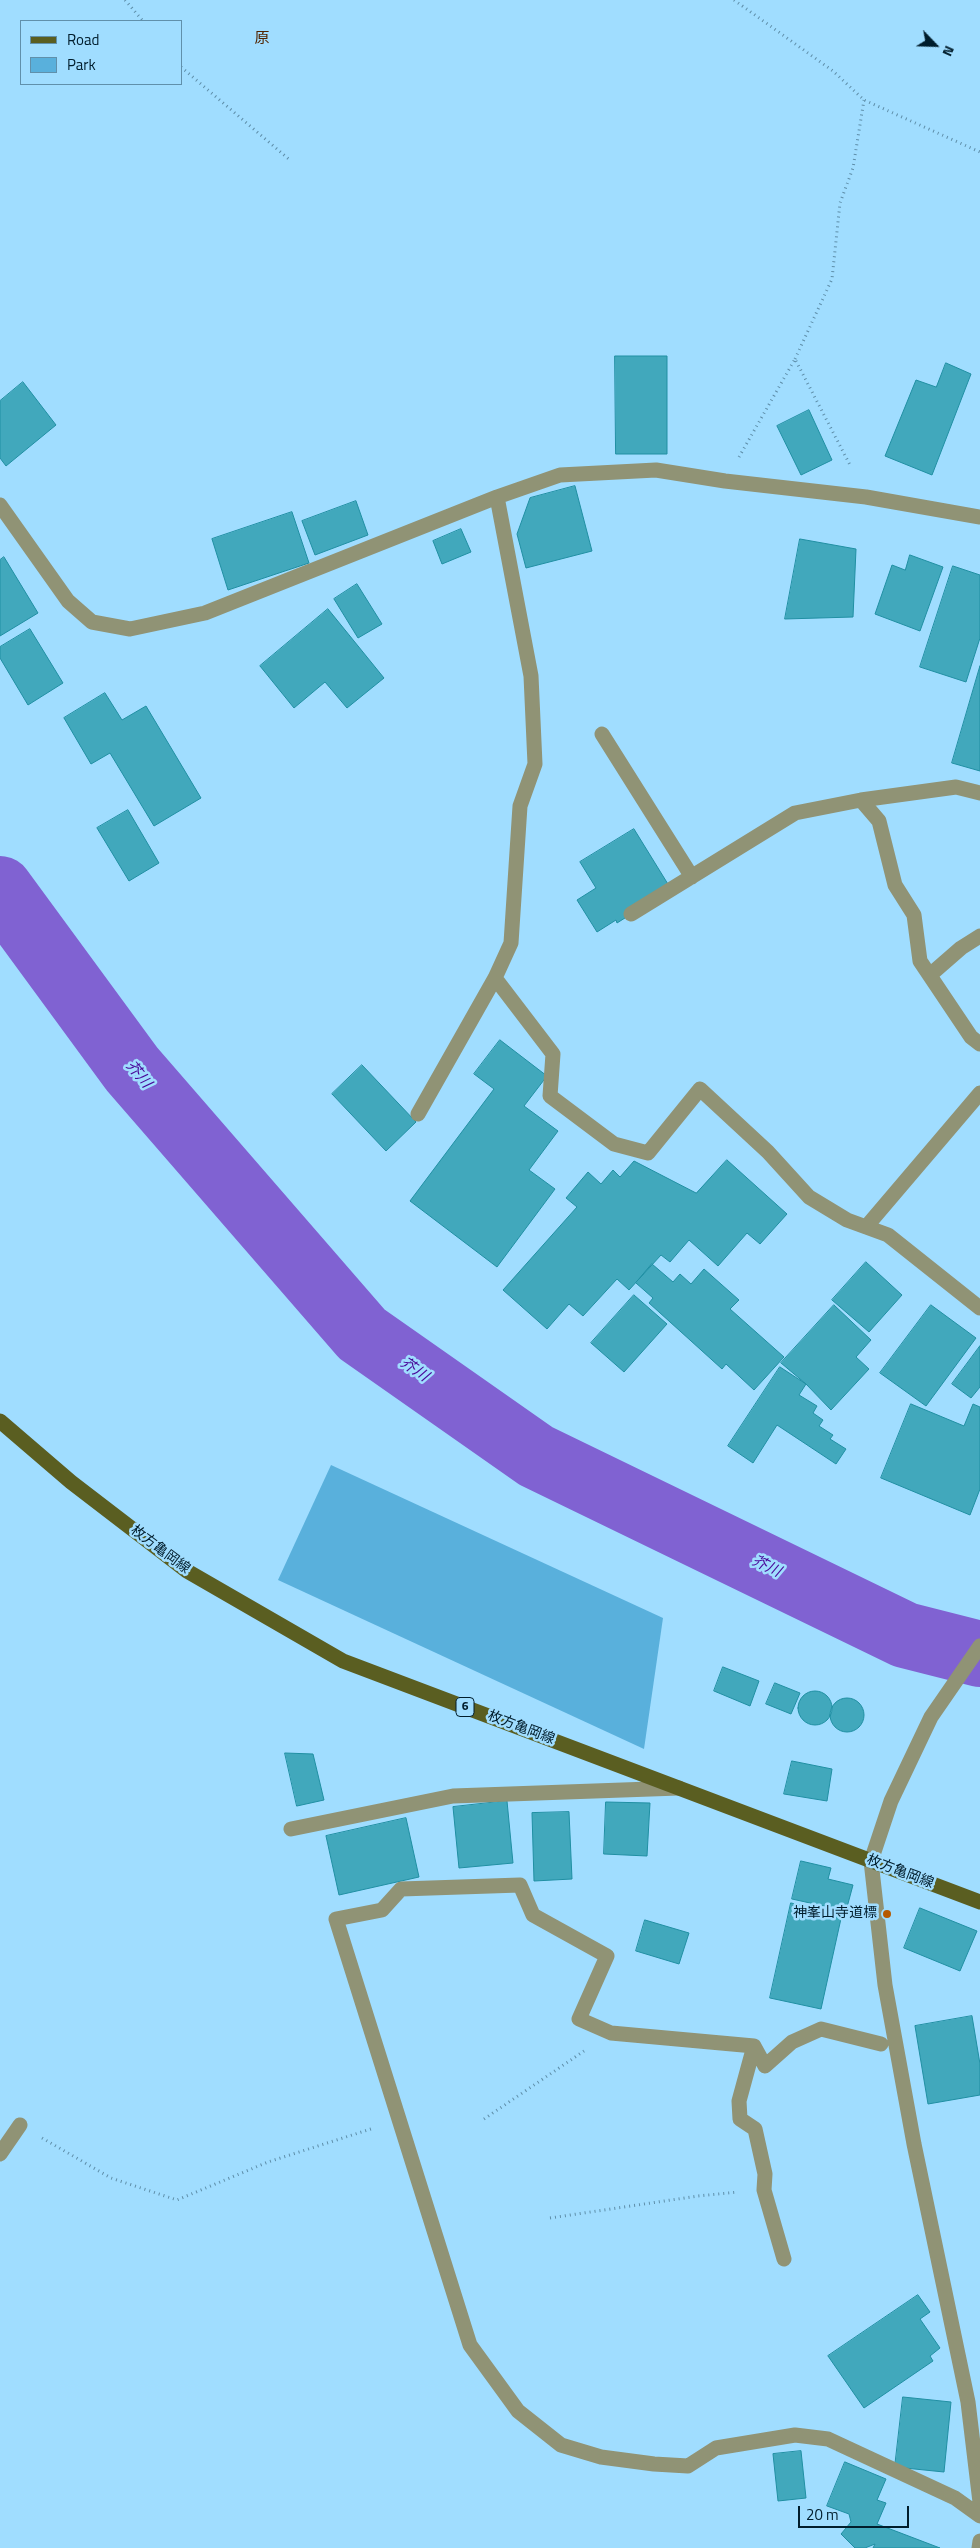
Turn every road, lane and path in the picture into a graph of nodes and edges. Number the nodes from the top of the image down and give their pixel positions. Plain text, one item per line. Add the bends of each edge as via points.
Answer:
1 (126, 0) edge
2 (734, 0) edge
3 (142, 20) edge
4 (182, 68) edge
5 (864, 100) junction
6 (980, 152) edge
7 (291, 161) dead end
8 (795, 359) junction
9 (725, 481) junction
10 (866, 497) junction
11 (497, 498) junction
12 (0, 505) edge
13 (980, 517) edge
14 (602, 734) dead end
15 (980, 793) edge
16 (861, 800) junction
17 (692, 876) junction
18 (631, 914) dead end
19 (980, 936) edge
20 (930, 975) junction
21 (495, 978) junction
22 (980, 1044) edge
23 (980, 1093) edge
24 (418, 1114) dead end
25 (866, 1227) junction
26 (980, 1308) edge
27 (0, 1421) edge
28 (980, 1646) edge
29 (679, 1788) junction
30 (291, 1829) dead end
31 (872, 1861) junction
32 (980, 1902) edge
33 (611, 2033) junction
34 (881, 2044) dead end
35 (754, 2046) junction
36 (484, 2118) dead end
37 (20, 2126) joint
38 (379, 2126) dead end
39 (0, 2154) edge
40 (764, 2190) junction
41 (550, 2218) dead end
42 (784, 2259) dead end
43 (980, 2502) edge
44 (980, 2516) edge
45 (980, 2541) edge
46 (980, 2548) edge

1 - 3 path
2 - 5 path via 833,71
4 - 7 path
5 - 6 path
5 - 8 path via 853,168 840,203 832,279
8 - 9 path
8 - 10 path
9 - 10 street
9 - 11 street via 656,470 560,476
10 - 13 street
11 - 12 street via 205,613 130,628 92,622 68,601
11 - 21 street via 531,676 534,764 520,806 511,943
14 - 17 street
15 - 16 street via 956,787
16 - 17 street via 795,813
16 - 20 street via 879,821 895,885 914,915 920,961
17 - 18 street
19 - 20 street
20 - 22 street via 971,1036
21 - 24 street
21 - 25 street via 553,1054 550,1096 614,1144 648,1153 700,1089 768,1152 809,1197 847,1220
23 - 25 street
25 - 26 street via 888,1235
27 - 29 main road, 枚方亀岡線 / 6 via 71,1482 187,1571 344,1661
28 - 31 street via 931,1716 891,1801
29 - 30 street via 453,1796
29 - 31 main road, 枚方亀岡線 / 6
31 - 32 main road, 枚方亀岡線 / 6
31 - 43 street via 885,1985 914,2144 968,2402
33 - 35 street
33 - 36 path
33 - 44 street via 579,2019 607,1956 533,1915 520,1885 401,1889 382,1910 336,1919 470,2345 518,2411 561,2446 601,2457 654,2464 688,2466 716,2448 795,2435 828,2439 955,2498
34 - 35 street via 821,2029 792,2042 765,2066
35 - 40 street via 739,2101 740,2119 755,2129 765,2174
37 - 38 path via 111,2178 177,2200 268,2162
37 - 39 street
40 - 41 path via 698,2196
40 - 42 street
45 - 46 street

